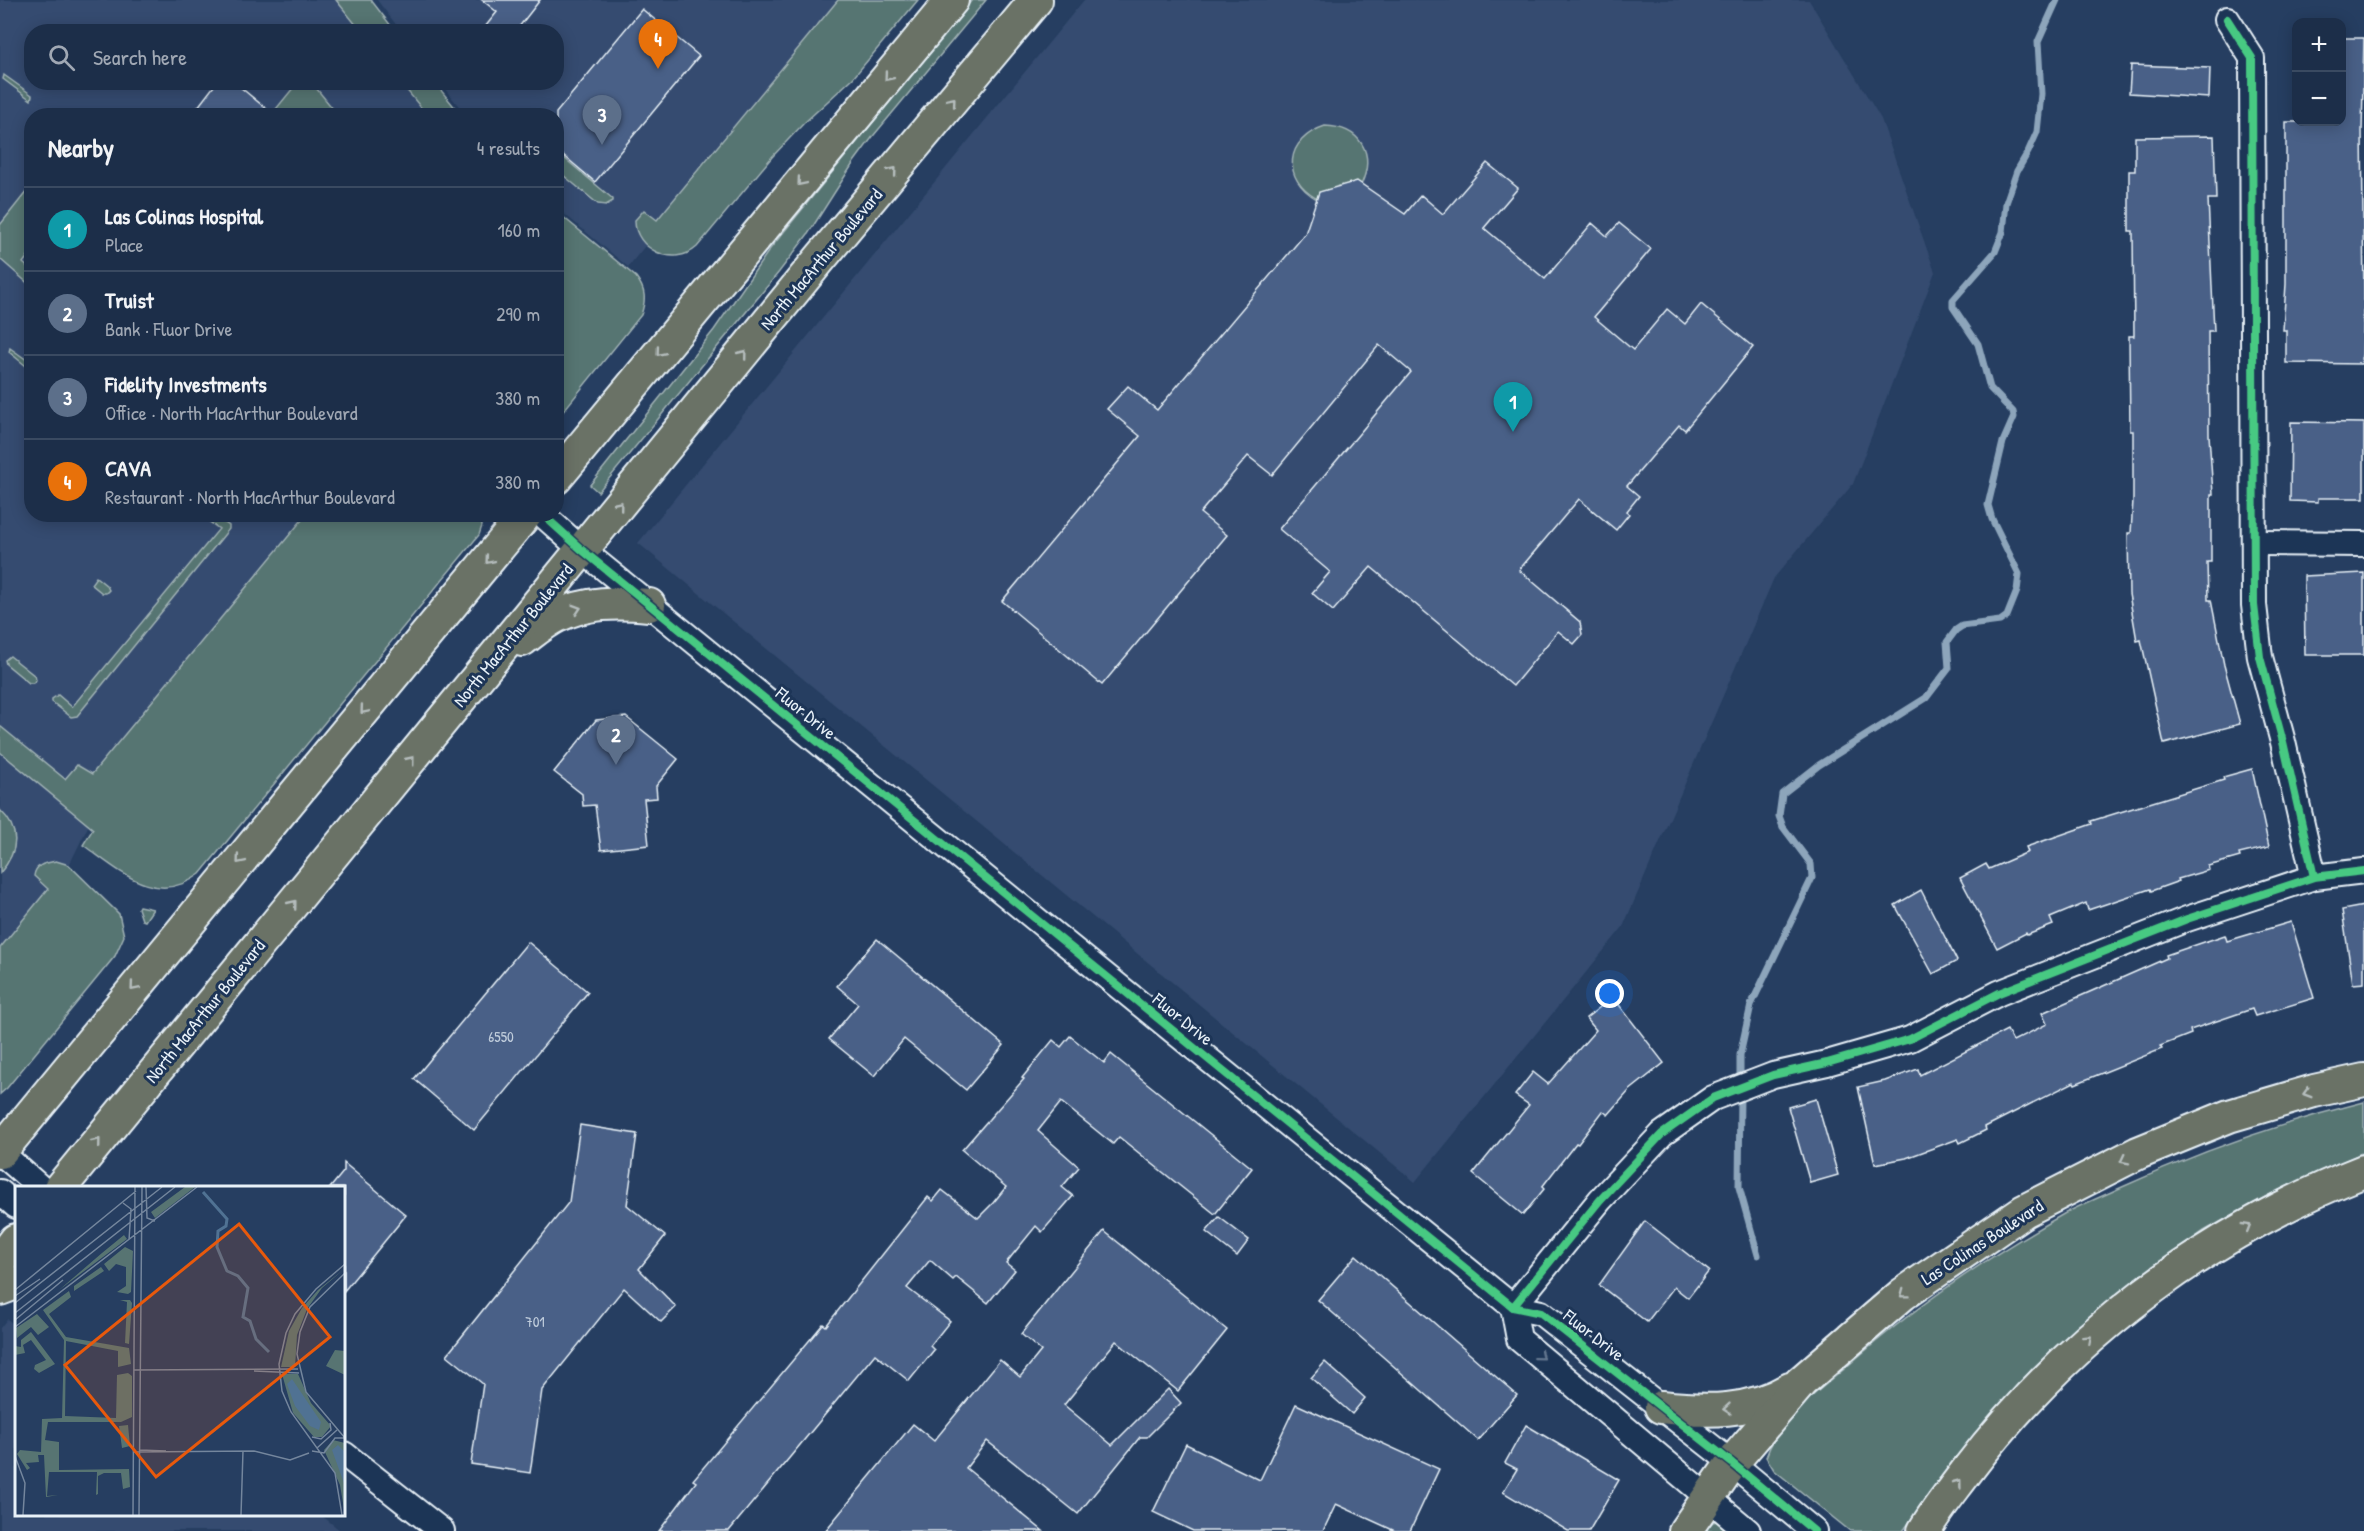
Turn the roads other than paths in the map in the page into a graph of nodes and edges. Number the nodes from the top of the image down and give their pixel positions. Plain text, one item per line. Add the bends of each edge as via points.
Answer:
1 (952, 0) edge
2 (1036, 0) edge
3 (2227, 19) dead end
4 (564, 468) edge
5 (519, 522) edge
6 (551, 522) edge
7 (2255, 543) junction
8 (2364, 544) edge
9 (582, 550) junction
10 (649, 605) junction
11 (492, 661) junction
12 (2364, 871) edge
13 (2314, 877) junction
14 (2364, 1080) edge
15 (0, 1152) edge
16 (2364, 1171) edge
17 (39, 1186) edge
18 (62, 1186) edge
19 (0, 1192) edge
20 (15, 1205) edge
21 (15, 1241) edge
22 (0, 1261) edge
23 (15, 1283) edge
24 (0, 1289) edge
25 (1513, 1307) junction
26 (1801, 1382) junction
27 (1661, 1407) junction
28 (345, 1455) edge
29 (1732, 1463) junction
30 (1707, 1498) junction
31 (442, 1531) edge
32 (1685, 1531) edge
33 (1748, 1531) edge
34 (1814, 1531) edge
35 (1924, 1531) edge

1 -> 4 main road
9 -> 2 main road, North MacArthur Boulevard
3 - 7 street via 2252,58
5 -> 15 main road
6 - 9 street, Fluor Drive
7 - 8 street
7 - 13 street via 2254,605 2260,657
9 - 10 street, Fluor Drive
9 - 11 main road, North MacArthur Boulevard
11 -> 10 main road via 556,617 581,607 603,603
10 - 25 street, Fluor Drive
18 -> 11 main road, North MacArthur Boulevard
12 - 13 street
13 - 25 street via 2187,919 1999,993 1910,1038 1781,1073 1713,1098 1662,1134 1600,1200
14 -> 26 main road, Las Colinas Boulevard via 2229,1116 2138,1153 2024,1211 1902,1294
15 - 17 street
35 -> 16 main road via 2022,1403 2106,1323 2148,1290 2274,1211
19 - 20 street
21 - 22 main road
23 - 24 main road
25 - 27 street, Fluor Drive via 1541,1313
25 -> 30 street via 1519,1339
26 -> 27 main road via 1777,1397 1742,1408 1701,1411
26 - 29 main road, Las Colinas Boulevard
27 - 29 street, Fluor Drive
28 - 31 street
29 - 30 main road, Las Colinas Boulevard
29 - 34 street, Fluor Drive
30 - 32 main road, Las Colinas Boulevard
30 - 33 street

